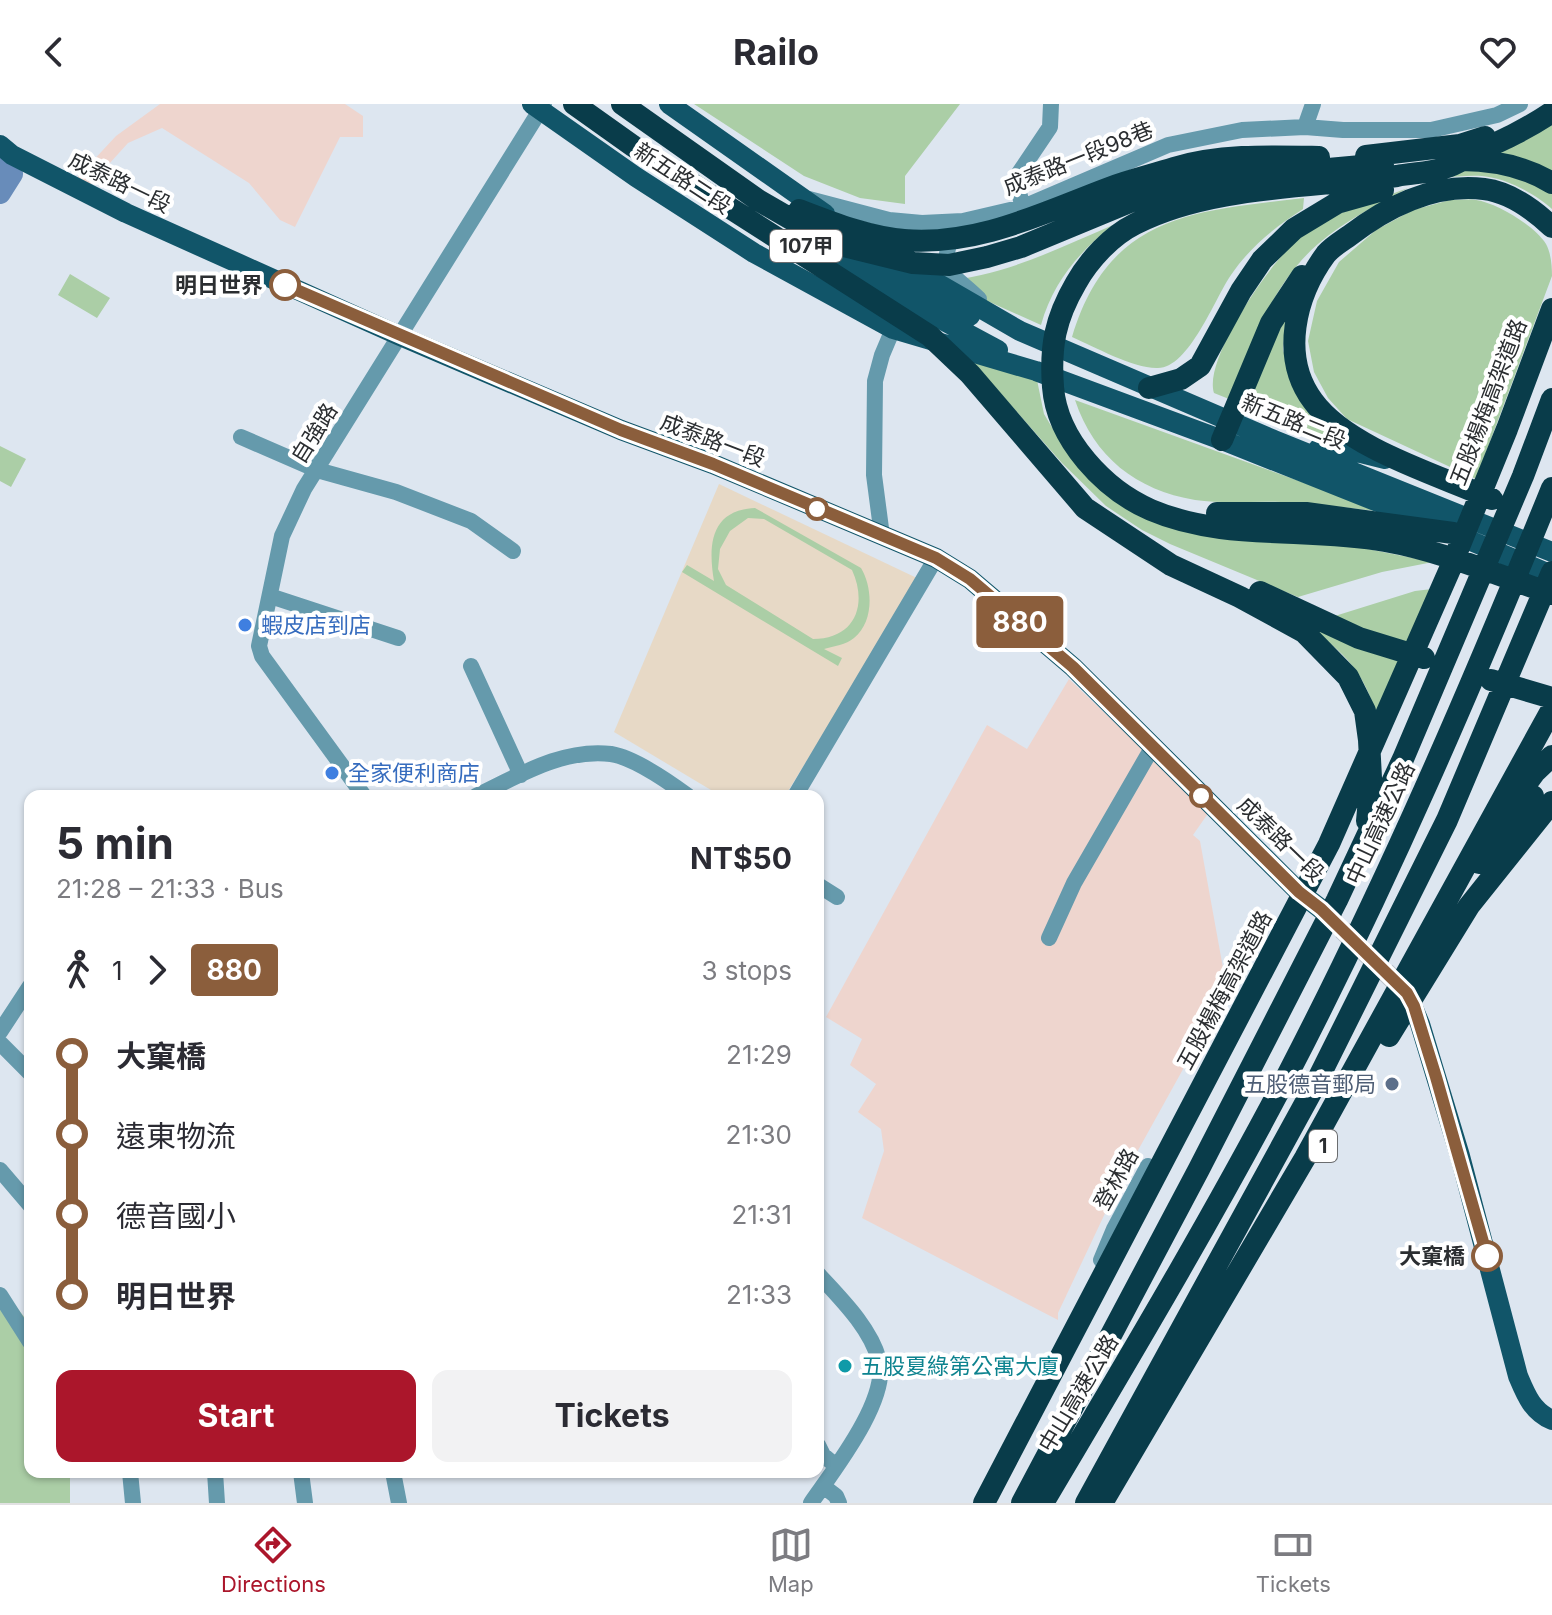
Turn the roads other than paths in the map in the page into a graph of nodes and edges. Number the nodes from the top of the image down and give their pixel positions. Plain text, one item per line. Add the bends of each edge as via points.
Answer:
1 (574, 104) edge
2 (587, 104) edge
3 (613, 104) edge
4 (622, 104) edge
5 (669, 104) edge
6 (1051, 104) edge
7 (1313, 104) edge
8 (1520, 104) edge
9 (539, 106) edge
10 (1552, 106) edge
11 (1552, 112) edge
12 (1305, 127) junction
13 (0, 145) edge
14 (712, 166) junction
15 (1444, 168) junction
16 (1552, 183) edge
17 (796, 195) junction
18 (1023, 207) junction
19 (963, 221) junction
20 (1552, 227) edge
21 (1327, 252) junction
22 (883, 305) junction
23 (1552, 309) edge
24 (995, 316) junction
25 (893, 329) junction
26 (1020, 331) junction
27 (400, 336) junction
28 (1036, 371) junction
29 (1149, 388) junction
30 (1552, 399) edge
31 (1226, 430) junction
32 (241, 437) dead end
33 (1293, 447) junction
34 (1416, 467) junction
35 (1093, 469) junction
36 (317, 470) junction
37 (1549, 495) edge
38 (1552, 525) edge
39 (1453, 533) junction
40 (882, 536) junction
41 (513, 551) dead end
42 (1552, 552) edge
43 (936, 558) junction
44 (1552, 574) edge
45 (1552, 594) edge
46 (270, 596) junction
47 (398, 638) dead end
48 (471, 666) dead end
49 (1552, 698) edge
50 (1552, 709) edge
51 (1152, 748) junction
52 (1552, 756) edge
53 (521, 775) junction
54 (1552, 776) edge
55 (360, 790) edge
56 (489, 790) edge
57 (680, 790) edge
58 (799, 790) edge
59 (1552, 802) edge
60 (824, 889) edge
61 (1299, 892) junction
62 (837, 897) dead end
63 (1329, 905) junction
64 (1049, 938) dead end
65 (1424, 943) junction
66 (1407, 993) tunnel mouth
67 (24, 995) edge
68 (0, 1032) edge
69 (0, 1043) edge
70 (24, 1067) edge
71 (0, 1170) edge
72 (24, 1198) edge
73 (824, 1281) edge
74 (0, 1295) edge
75 (24, 1333) edge
76 (1548, 1419) edge
77 (824, 1456) edge
78 (836, 1466) junction
79 (131, 1478) edge
80 (215, 1478) edge
81 (302, 1478) edge
82 (394, 1478) edge
83 (823, 1486) junction
84 (984, 1499) edge
85 (133, 1503) edge
86 (217, 1503) edge
87 (305, 1503) edge
88 (399, 1503) edge
89 (811, 1503) edge
90 (839, 1503) edge
91 (1022, 1503) edge
92 (1043, 1503) edge
93 (1086, 1503) edge
94 (1103, 1503) edge
95 (1115, 1503) edge

1 - 22 highway
2 - 28 main road, 新五路二段 / 107甲 via 813,251
3 - 26 main road, 新五路二段 / 107甲 via 821,239 971,316
4 - 14 highway
5 - 17 main road, 新五路二段 / 107甲
6 - 18 street via 1050,127 1015,179
7 - 12 street
8 - 12 street, 成泰路一段98巷 via 1431,130
9 - 25 main road, 新五路二段 / 107甲 via 754,253
9 - 27 street, 自強路
10 - 14 highway via 1460,145 1365,156 1225,159 1176,167 1021,224 952,239 904,240 846,229
11 - 15 highway
12 - 18 street, 成泰路一段98巷 via 1242,130 1168,145
13 - 27 main road, 成泰路一段 via 126,213
14 - 16 highway via 758,200 844,246 913,263 949,265 1021,247 1144,196 1218,179 1466,160 1534,172
15 - 29 highway via 1337,203 1294,229 1262,260 1200,366 1181,379
15 - 35 highway via 1183,206 1134,224 1098,252 1060,314 1052,343 1054,398
17 - 19 street, 成泰路一段98巷 via 889,220
17 - 24 main road, 新五路二段 / 107甲
18 - 19 street, 成泰路一段98巷
19 - 24 street via 947,247 945,266
20 - 21 highway via 1508,196 1458,189 1407,200
21 - 31 highway via 1299,280 1271,323
21 - 34 highway via 1303,293 1298,313 1293,343 1298,374 1313,401 1342,430
22 - 49 highway via 934,331 976,371 1086,498 1146,538 1359,638
22 - 63 highway via 961,364 1085,508 1171,565 1304,632 1348,677 1365,711 1369,813 1355,859
23 - 84 highway, 五股楊梅高架道路 via 1450,569 1329,844
24 - 26 main road, 新五路二段 / 107甲
25 - 28 main road, 新五路二段 / 107甲
25 - 40 street via 875,381 874,475
26 - 29 main road, 新五路二段 / 107甲
27 - 36 street, 自強路
27 - 40 main road, 成泰路一段
28 - 31 main road, 新五路二段 / 107甲
29 - 31 main road, 新五路二段 / 107甲
30 - 63 highway via 1403,759
31 - 33 main road, 新五路二段 / 107甲
31 - 39 main road, 新五路二段 / 107甲
32 - 36 street
33 - 34 main road via 1361,453
33 - 42 main road, 新五路二段 / 107甲
34 - 38 highway
35 - 39 highway via 1168,506 1199,513 1306,513
35 - 45 highway via 1126,497 1174,518 1385,541
36 - 41 street via 471,521
36 - 46 street, 自強路 via 282,536
37 - 92 highway, 中山高速公路 via 1420,801 1289,1072
39 - 44 main road, 新五路二段 / 107甲
40 - 43 main road, 成泰路一段
43 - 51 main road, 成泰路一段 via 970,579 1061,657
43 - 58 street
44 - 93 highway, 1 via 1447,820 1313,1089
46 - 47 street
46 - 55 street, 自強路 via 259,646 262,656
48 - 53 street
50 - 65 highway
51 - 61 main road, 成泰路一段
51 - 64 street via 1074,883
52 - 65 highway via 1509,806
53 - 56 street
53 - 57 street via 566,756 613,754
54 - 65 highway via 1474,870
59 - 95 highway, 1 via 1469,906
60 - 62 street
61 - 63 main road, 成泰路一段
61 - 84 street, 登林路 via 1114,1229 1087,1295
63 - 91 highway via 1199,1169
65 - 94 highway
66 - 76 main road via 1460,1156 1518,1376 1528,1399
67 - 68 street
69 - 70 street
71 - 72 street
73 - 78 street via 864,1330 880,1361 871,1412
74 - 75 street
77 - 78 street
78 - 83 street
79 - 85 street
80 - 86 street
81 - 87 street
82 - 88 street
83 - 89 street
83 - 90 street

